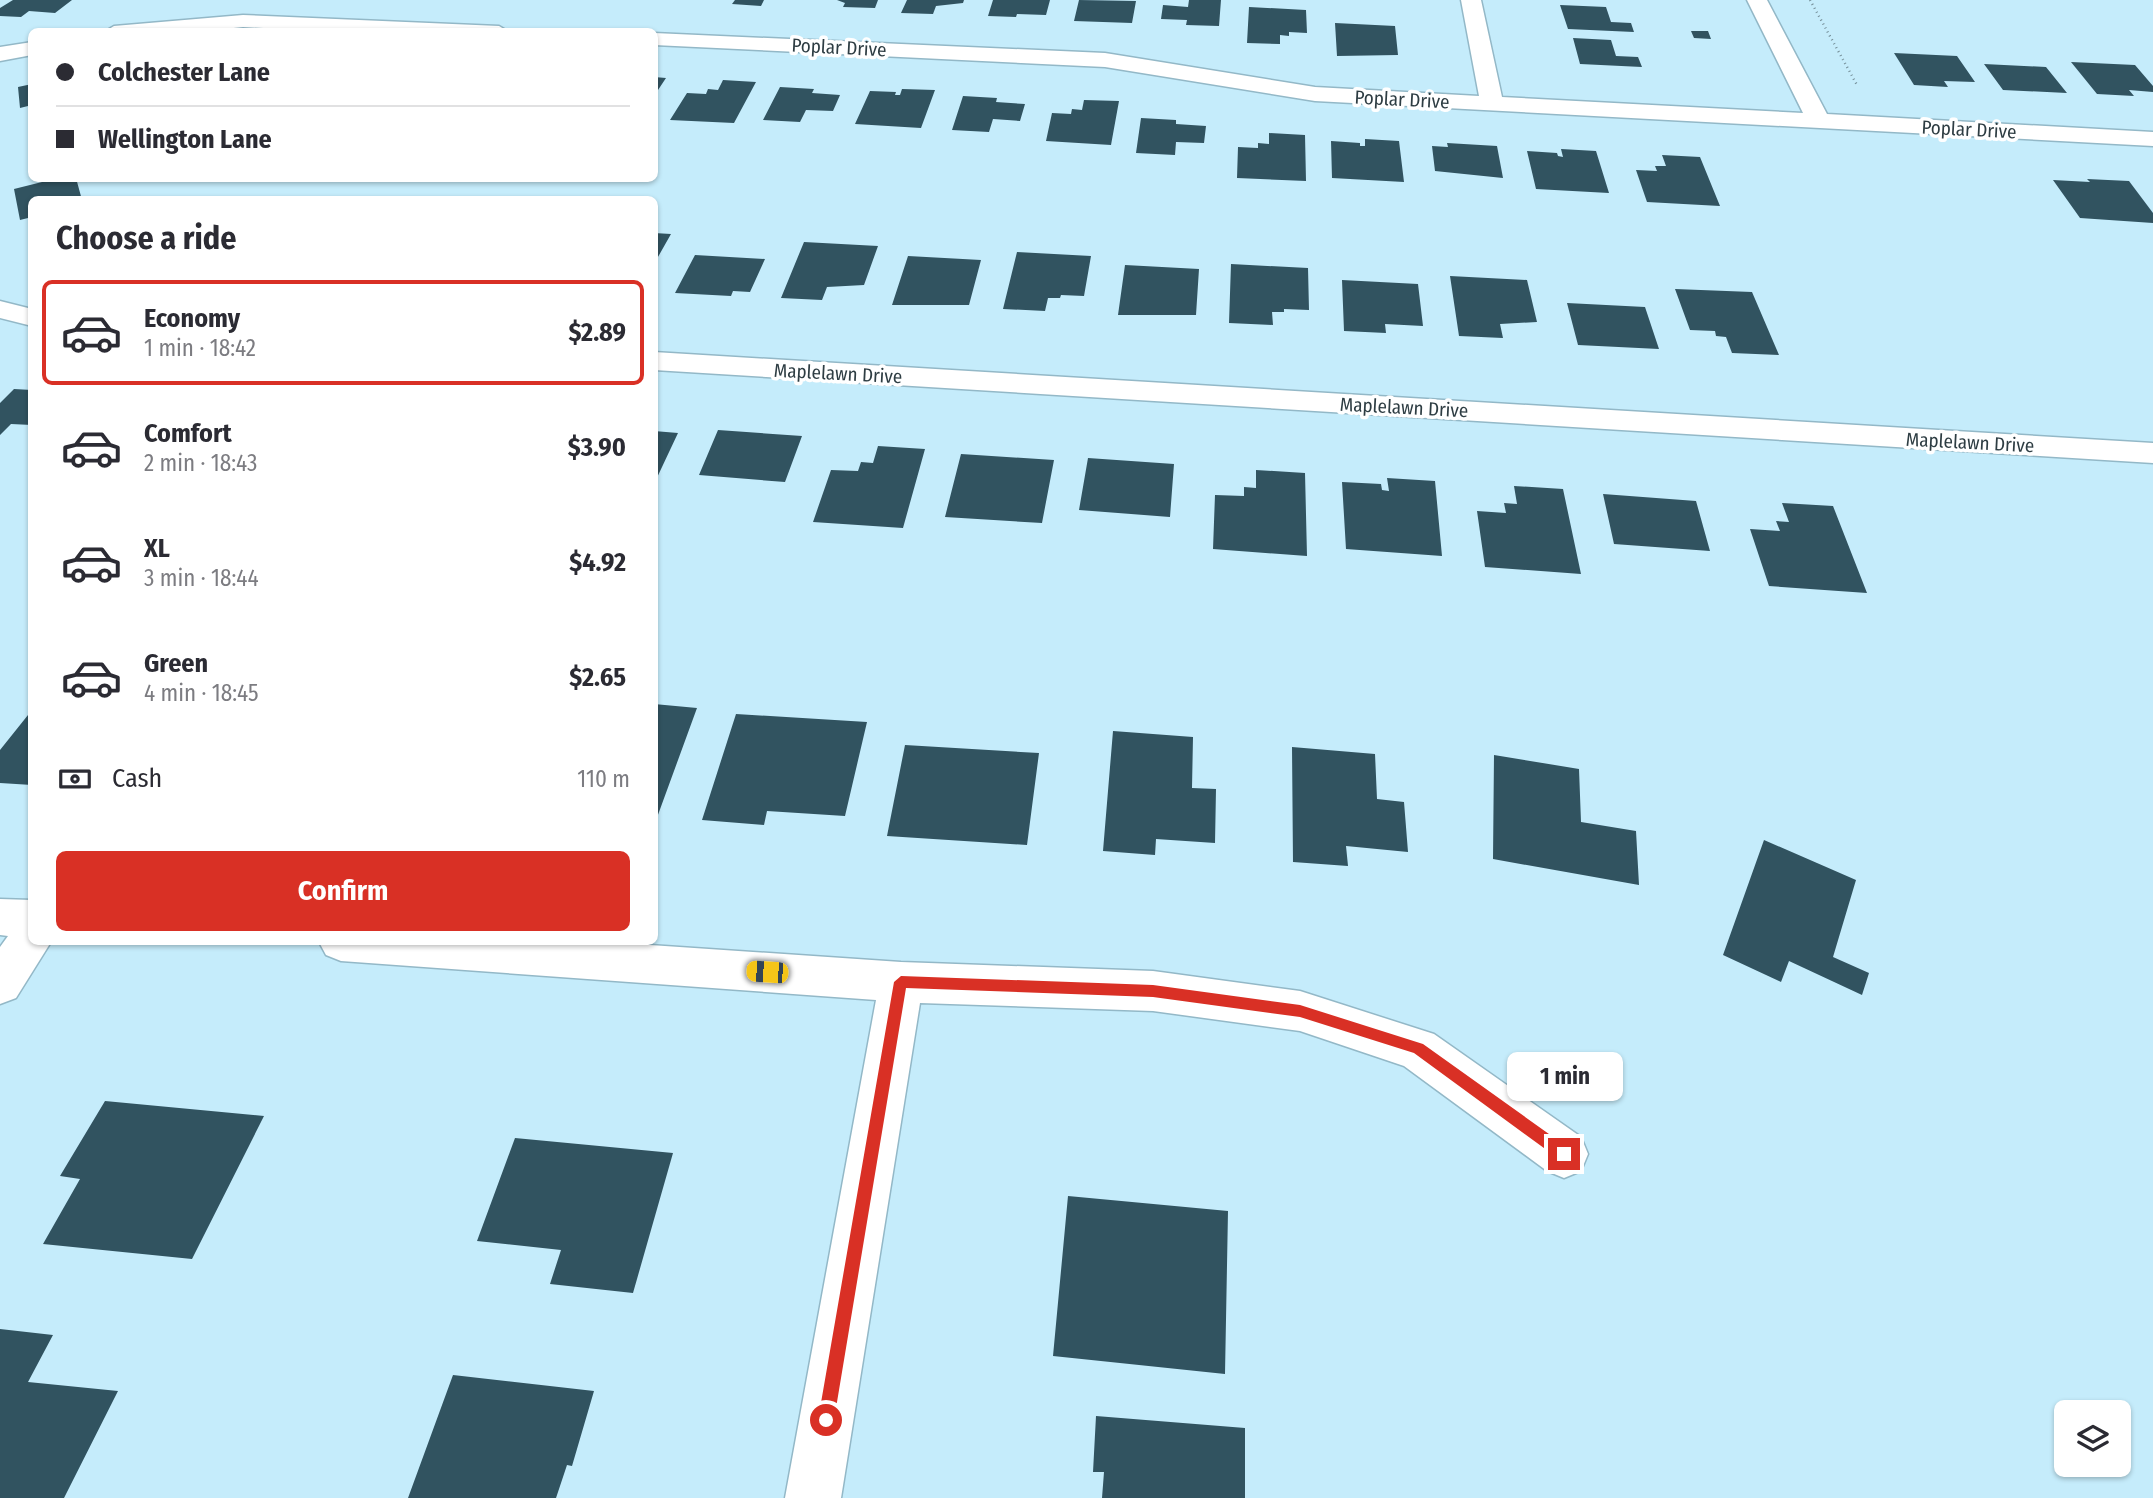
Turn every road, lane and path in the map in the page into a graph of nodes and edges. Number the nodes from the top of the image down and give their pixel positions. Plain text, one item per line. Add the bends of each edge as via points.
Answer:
1 (1471, 0) edge
2 (1757, 0) edge
3 (1810, 0) edge
4 (303, 4) dead end
5 (283, 22) junction
6 (152, 28) edge
7 (413, 28) edge
8 (658, 39) edge
9 (28, 49) edge
10 (0, 54) edge
11 (1861, 92) dead end
12 (1492, 104) junction
13 (1819, 121) junction
14 (2153, 139) edge
15 (0, 309) edge
16 (28, 317) edge
17 (658, 361) edge
18 (2153, 453) edge
19 (0, 917) edge
20 (28, 919) edge
21 (28, 942) edge
22 (383, 945) edge
23 (901, 982) junction
24 (0, 984) edge
25 (1564, 1154) dead end
26 (813, 1498) edge

1 - 12 street
2 - 13 street
3 - 11 path
4 - 5 street
5 - 6 street via 219,21
5 - 7 street
8 - 12 street, Poplar Drive via 1105,60 1315,94
9 - 10 street
12 - 13 street, Poplar Drive
13 - 14 street, Poplar Drive
15 - 16 street
17 - 18 street, Maplelawn Drive
19 - 20 street
21 - 24 street
22 - 23 street
23 - 25 street via 1153,991 1300,1011 1418,1048
23 - 26 street

